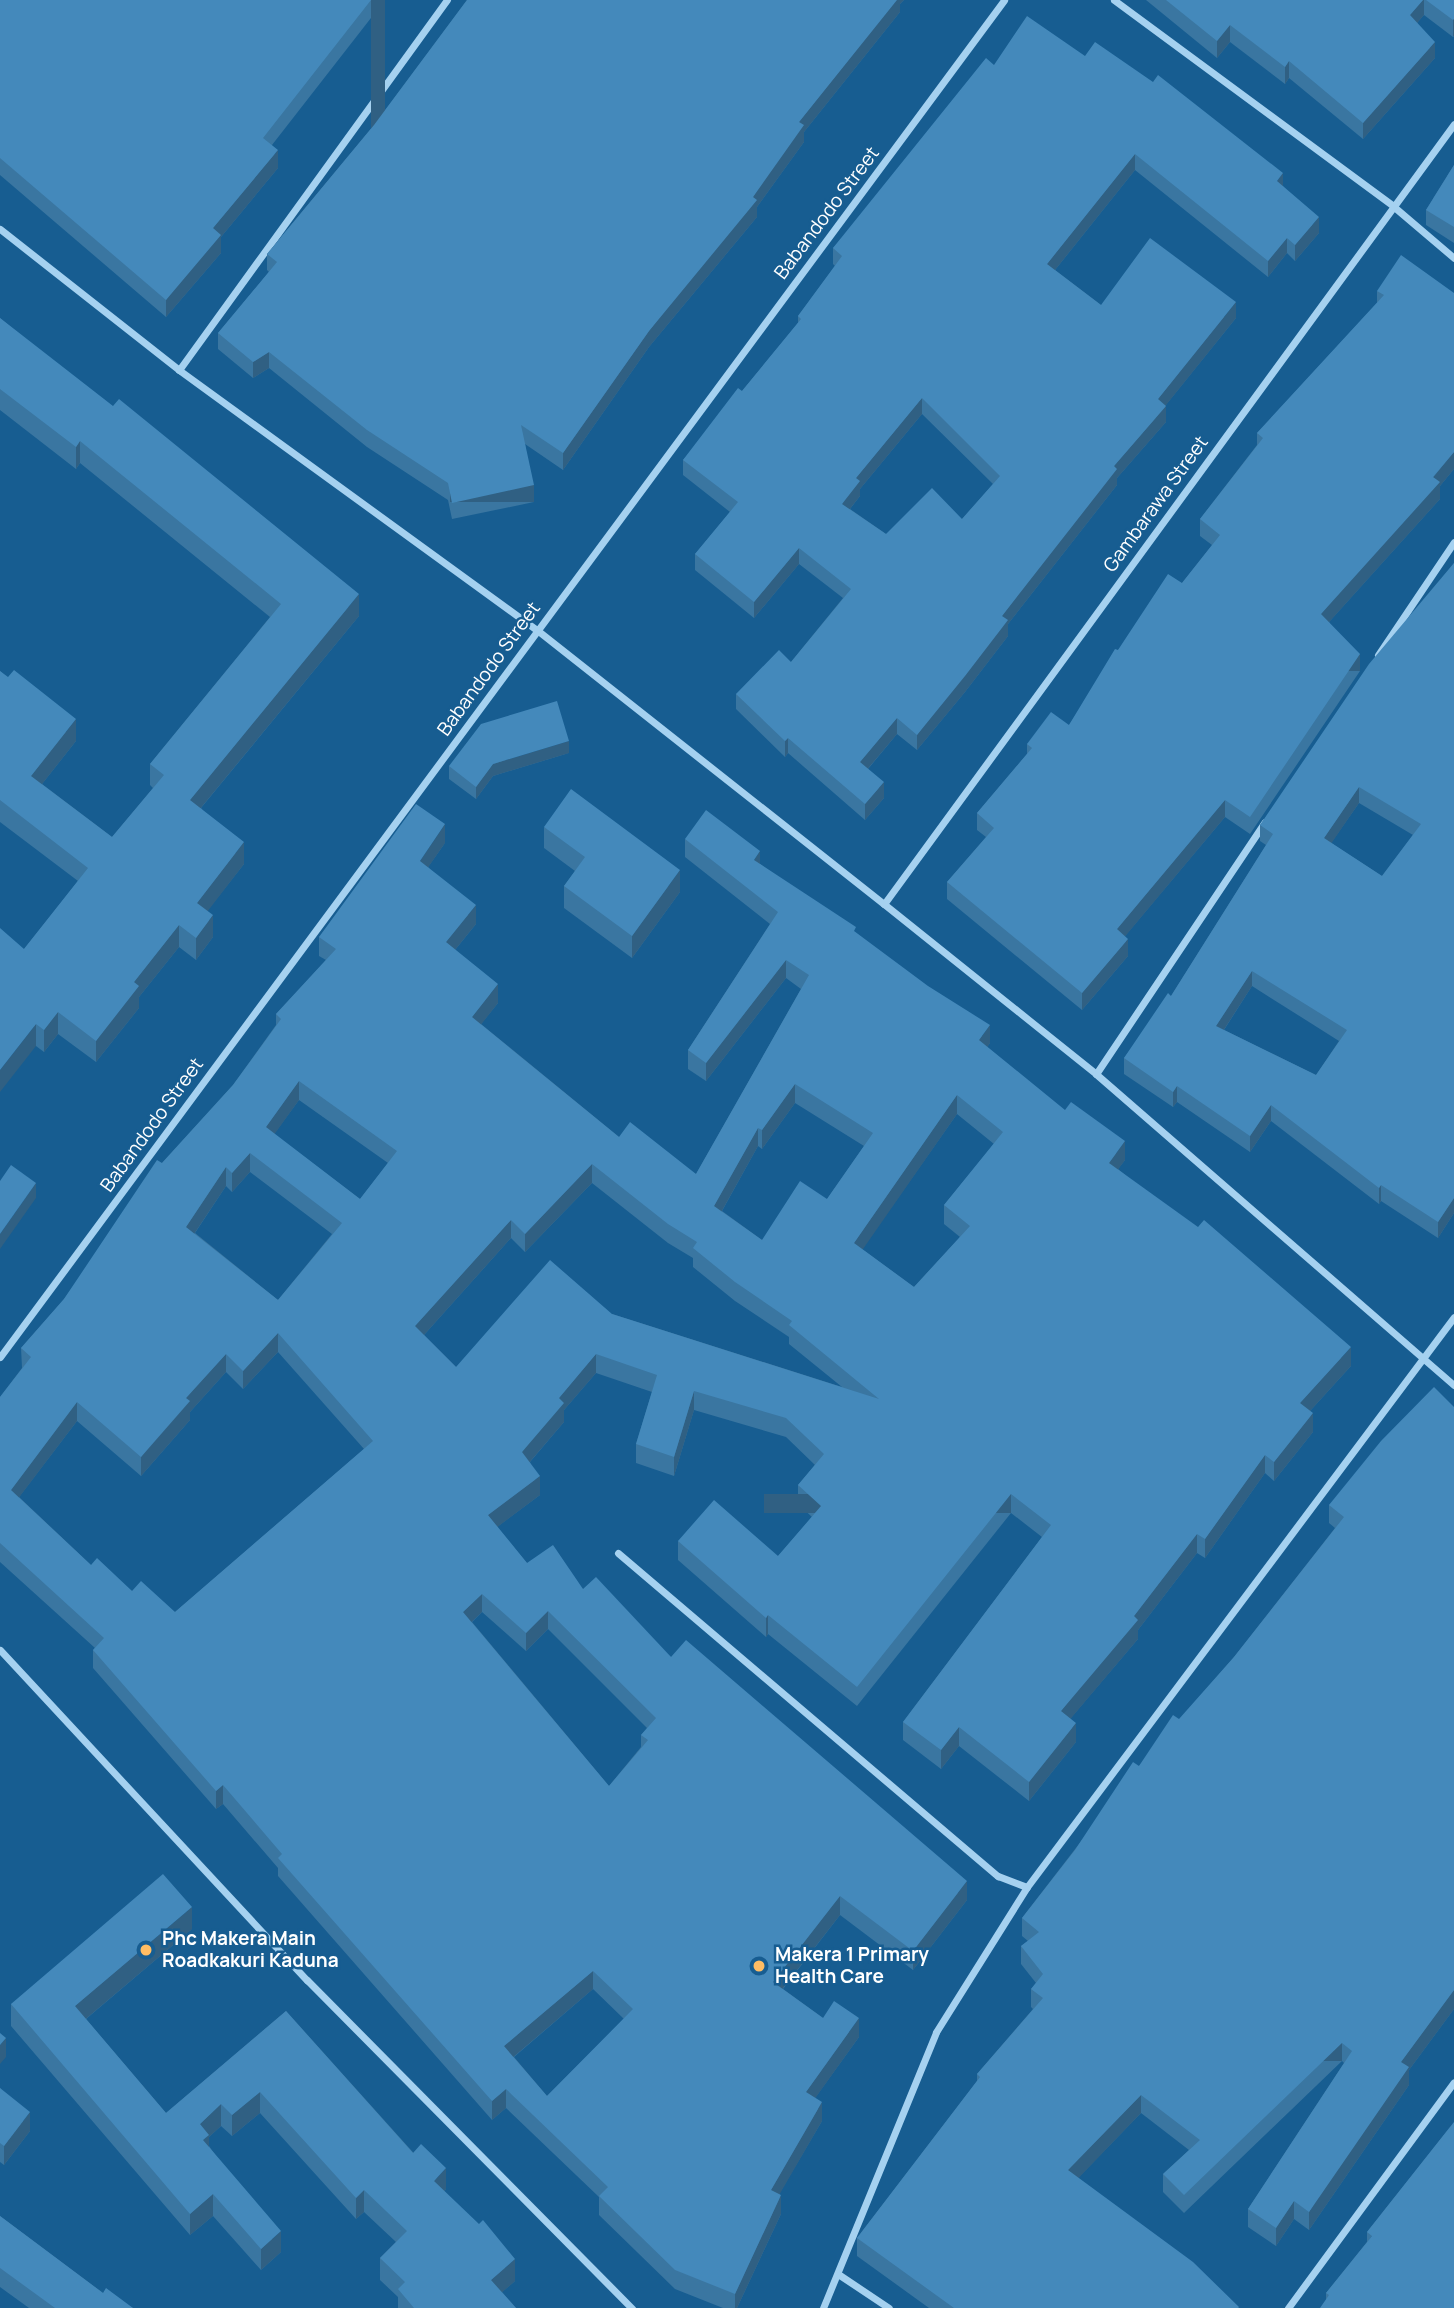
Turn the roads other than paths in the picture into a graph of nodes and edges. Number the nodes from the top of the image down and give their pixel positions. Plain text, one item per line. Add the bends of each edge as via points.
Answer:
1 (447, 0) edge
2 (1004, 0) edge
3 (1114, 0) edge
4 (1454, 124) edge
5 (1392, 206) junction
6 (0, 229) edge
7 (1454, 258) edge
8 (179, 370) junction
9 (1454, 542) edge
10 (537, 630) junction
11 (1368, 669) edge
12 (1275, 808) edge
13 (884, 904) junction
14 (1096, 1073) junction
15 (1454, 1317) edge
16 (0, 1357) edge
17 (1422, 1361) junction
18 (1454, 1385) edge
19 (618, 1553) dead end
20 (0, 1650) edge
21 (1027, 1886) junction
22 (1454, 2082) edge
23 (838, 2274) junction
24 (632, 2308) edge
25 (823, 2308) edge
26 (889, 2308) edge
27 (1288, 2308) edge

1 - 8 street
2 - 10 street, Babandodo Street
3 - 5 street
4 - 5 street, Gambarawa Street
5 - 7 street
5 - 13 street, Gambarawa Street
6 - 8 street
8 - 10 street
9 - 11 street
10 - 13 street
10 - 16 street, Babandodo Street
12 - 14 street
13 - 14 street
14 - 17 street
15 - 17 street
17 - 18 street
17 - 21 street
19 - 21 street via 998,1876
20 - 24 street via 307,1980
21 - 23 street via 936,2032
22 - 27 street
23 - 25 street
23 - 26 street

